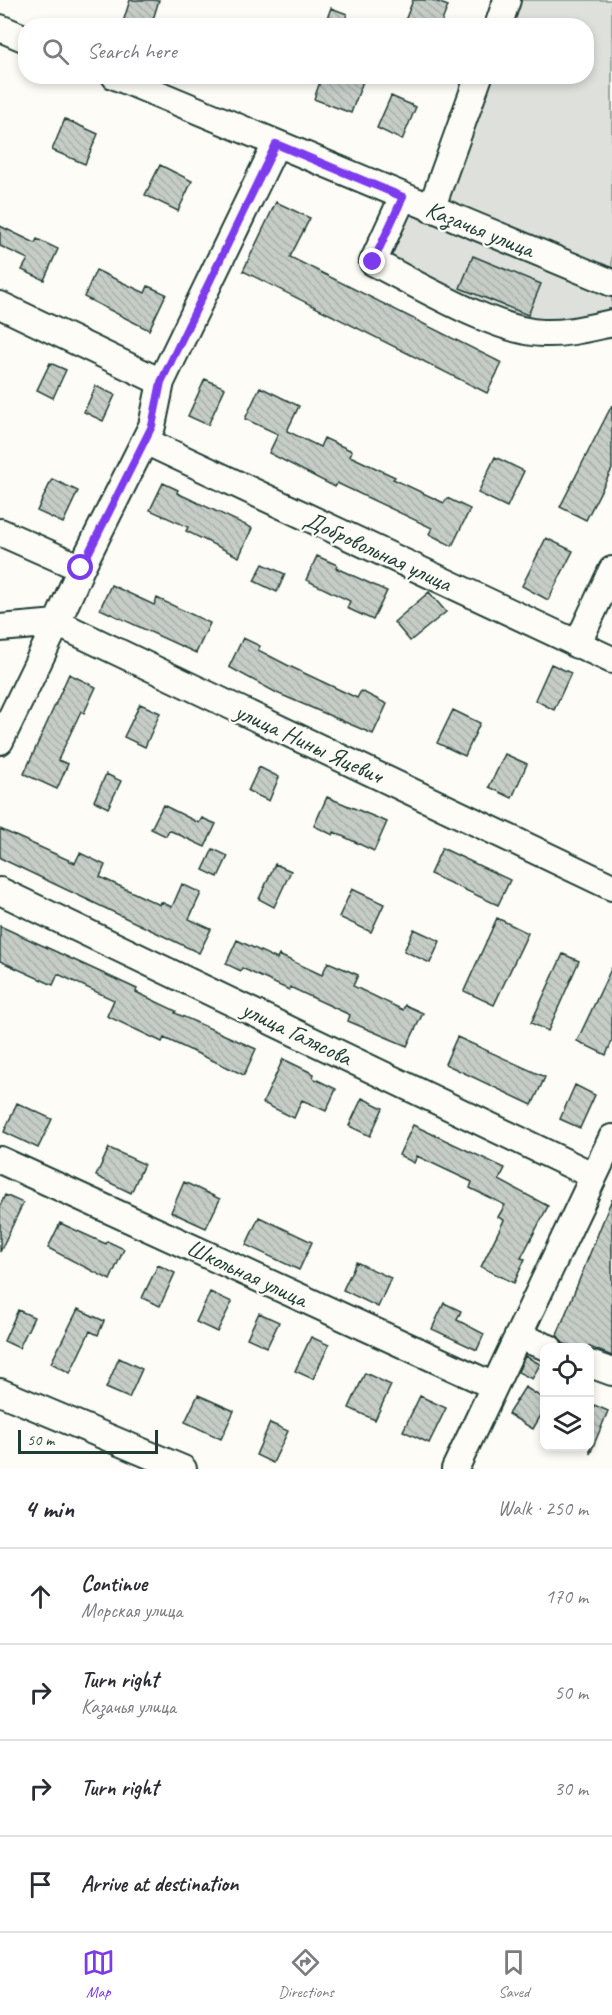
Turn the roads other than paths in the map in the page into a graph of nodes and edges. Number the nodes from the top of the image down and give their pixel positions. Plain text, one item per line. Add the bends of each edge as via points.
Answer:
1 (507, 0) edge
2 (501, 18) edge
3 (0, 28) edge
4 (18, 36) edge
5 (134, 84) edge
6 (476, 84) edge
7 (276, 144) junction
8 (403, 197) junction
9 (431, 209) junction
10 (612, 282) edge
11 (0, 305) edge
12 (612, 323) edge
13 (161, 382) junction
14 (145, 441) junction
15 (0, 531) edge
16 (81, 568) junction
17 (612, 570) edge
18 (57, 623) junction
19 (0, 628) edge
20 (578, 645) junction
21 (612, 660) edge
22 (0, 741) edge
23 (612, 887) edge
24 (0, 891) edge
25 (612, 1138) edge
26 (0, 1160) edge
27 (594, 1176) junction
28 (518, 1336) junction
29 (540, 1344) edge
30 (594, 1365) edge
31 (612, 1372) edge
32 (494, 1386) junction
33 (0, 1392) edge
34 (183, 1469) edge
35 (455, 1469) edge

1 - 2 street
3 - 4 street
5 - 7 street, Казачья улица
6 - 9 street
7 - 8 street, Казачья улица
7 - 13 street
8 - 9 street, Казачья улица
8 - 12 street via 373,262 507,326 542,333 575,332
9 - 10 street, Казачья улица
11 - 13 street
13 - 14 street
14 - 16 street
14 - 20 street, Добровольная улица
15 - 16 street
16 - 18 street
17 - 20 street
18 - 19 street
18 - 22 street
18 - 23 street, улица Нины Яцевич
20 - 21 street, Добровольная улица
24 - 27 street, улица Галясова
25 - 27 street
26 - 32 street, Школьная улица
27 - 28 street
28 - 29 street
28 - 32 street
30 - 31 street
32 - 35 street
33 - 34 street

